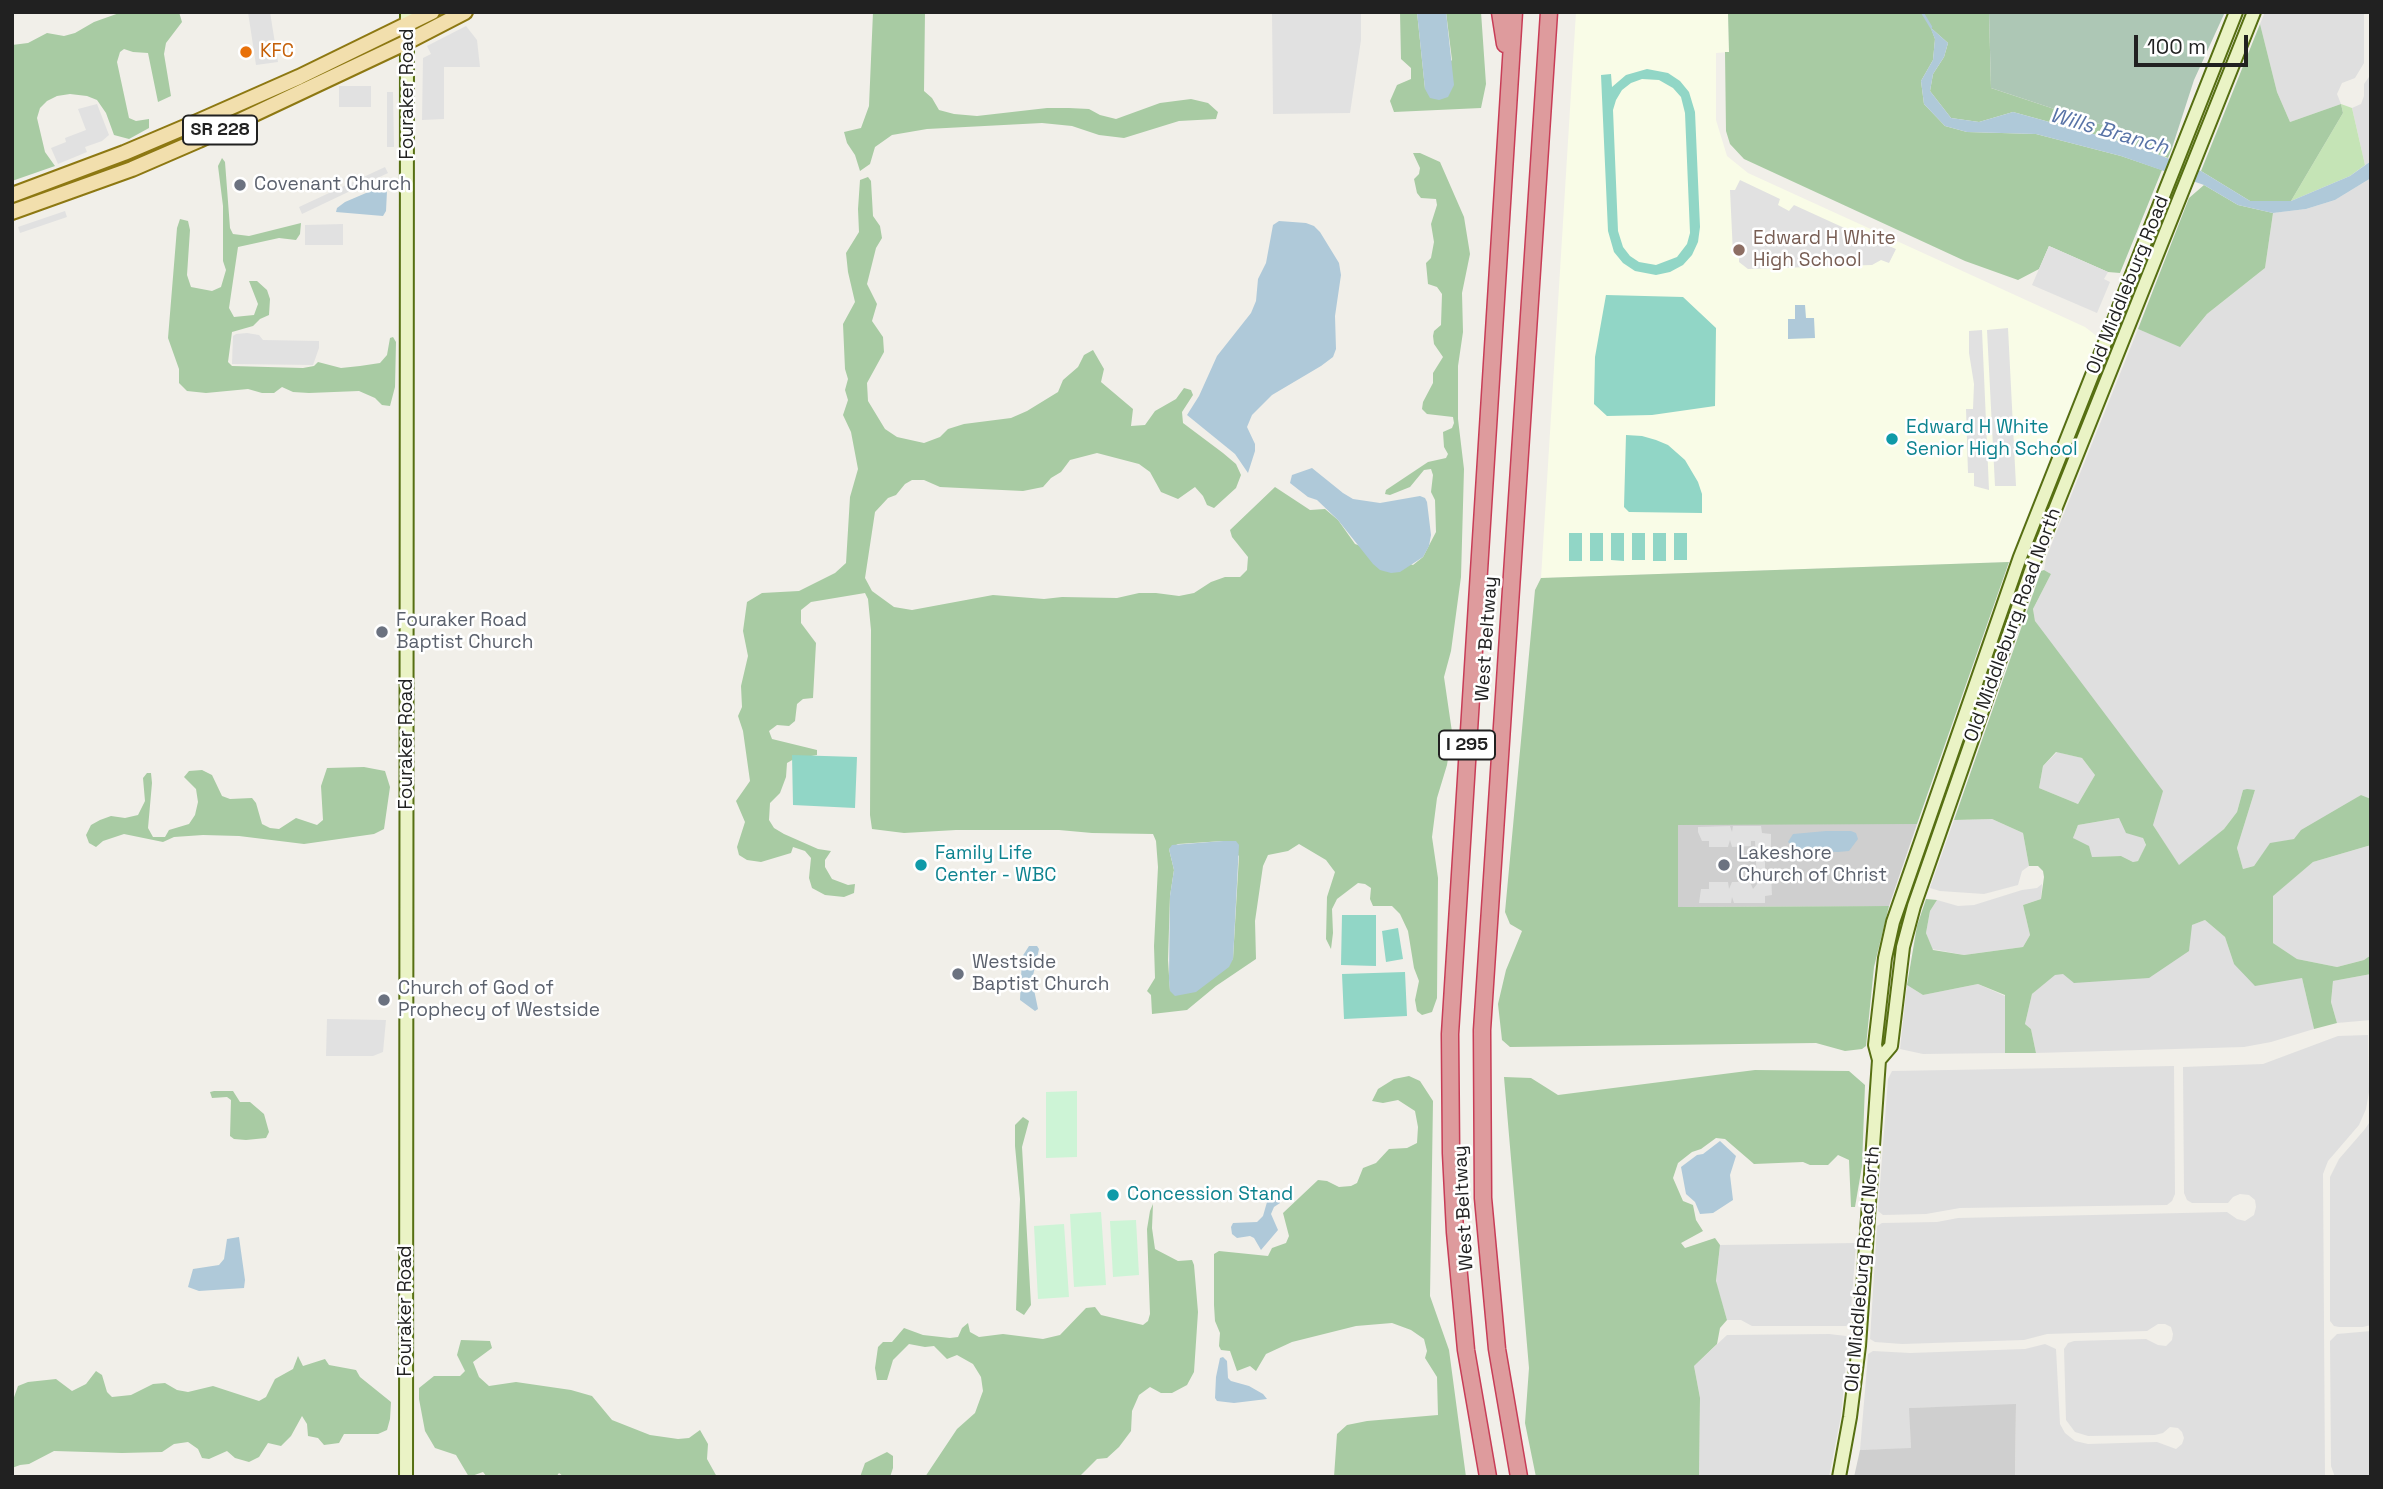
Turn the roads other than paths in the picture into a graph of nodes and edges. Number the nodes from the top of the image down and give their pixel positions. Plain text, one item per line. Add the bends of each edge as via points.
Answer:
1 (432, 12) edge
2 (465, 12) edge
3 (1500, 12) edge
4 (1514, 12) edge
5 (1549, 12) edge
6 (2236, 12) edge
7 (2254, 12) edge
8 (407, 19) edge
9 (407, 42) junction
10 (1509, 71) junction
11 (2189, 131) junction
12 (2205, 135) junction
13 (12, 195) edge
14 (2180, 198) joint
15 (12, 212) edge
16 (2020, 557) joint
17 (1962, 722) junction
18 (1977, 726) junction
19 (1880, 1060) junction
20 (406, 1477) edge
21 (1488, 1477) edge
22 (1519, 1477) edge
23 (1839, 1477) edge

1 - 8 main road, SR 228
2 - 9 main road, SR 228
3 - 10 highway
4 - 10 highway, West Beltway / I 295
5 - 22 highway, West Beltway / I 295 via 1482,1030 1481,1128 1488,1258 1497,1349
6 - 11 main road, Old Middleburg Road
7 - 12 main road, Old Middleburg Road
8 - 9 main road, Fouraker Road
8 - 13 main road, SR 228 via 299,77 124,153
9 - 15 main road, SR 228 via 132,169
9 - 20 main road, Fouraker Road
10 - 21 highway, West Beltway / I 295 via 1450,1034 1455,1232 1466,1350
11 - 12 main road
11 - 16 main road, Old Middleburg Road
12 - 14 main road, Old Middleburg Road
14 - 18 main road, Old Middleburg Road North via 2035,562
16 - 17 main road, Old Middleburg Road North
17 - 18 main road
17 - 19 main road, Old Middleburg Road North via 1891,930 1875,1045
18 - 19 main road, Old Middleburg Road North via 1914,906 1903,947 1891,1046
19 - 23 main road, Old Middleburg Road North via 1859,1346

